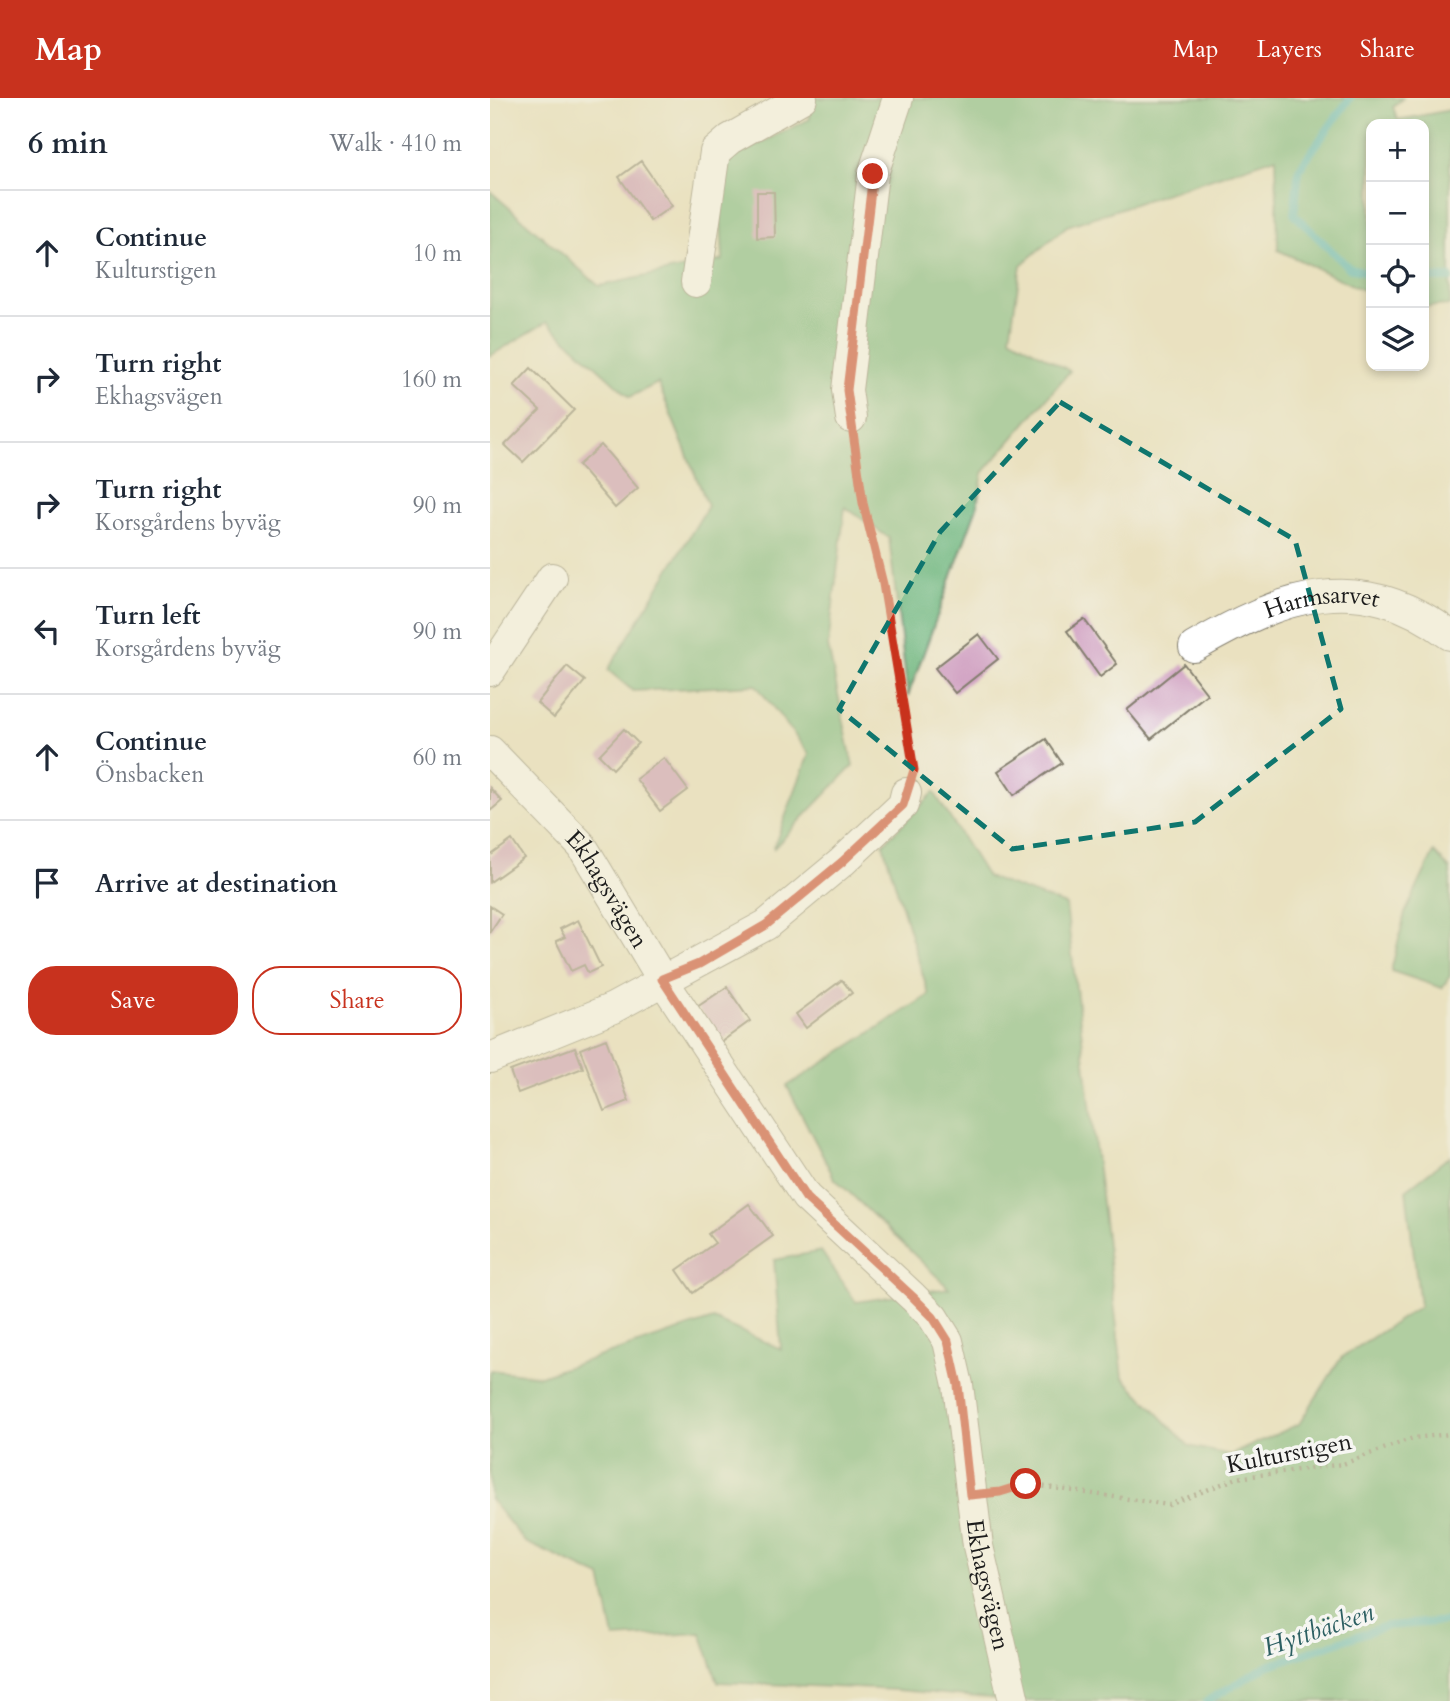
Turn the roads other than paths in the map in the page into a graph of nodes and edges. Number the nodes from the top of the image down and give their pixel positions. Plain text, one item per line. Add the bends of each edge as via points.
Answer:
1 (802, 98) edge
2 (898, 98) edge
3 (696, 282) dead end
4 (851, 418) road end
5 (552, 578) dead end
6 (1450, 635) edge
7 (1194, 648) dead end
8 (490, 671) edge
9 (490, 751) edge
10 (906, 793) road end
11 (662, 979) junction
12 (490, 1058) edge
13 (1014, 1701) edge

1 - 3 street via 715,152
2 - 4 street via 873,174 847,390
5 - 8 street
6 - 7 street, Harmsarvet via 1424,617 1392,604 1324,594 1279,604
9 - 11 street, Ekhagsvägen via 582,846
10 - 11 street via 903,805 766,925 699,964
11 - 12 street via 603,1012
11 - 13 street, Ekhagsvägen via 806,1198 933,1317 948,1341 958,1385 978,1546

